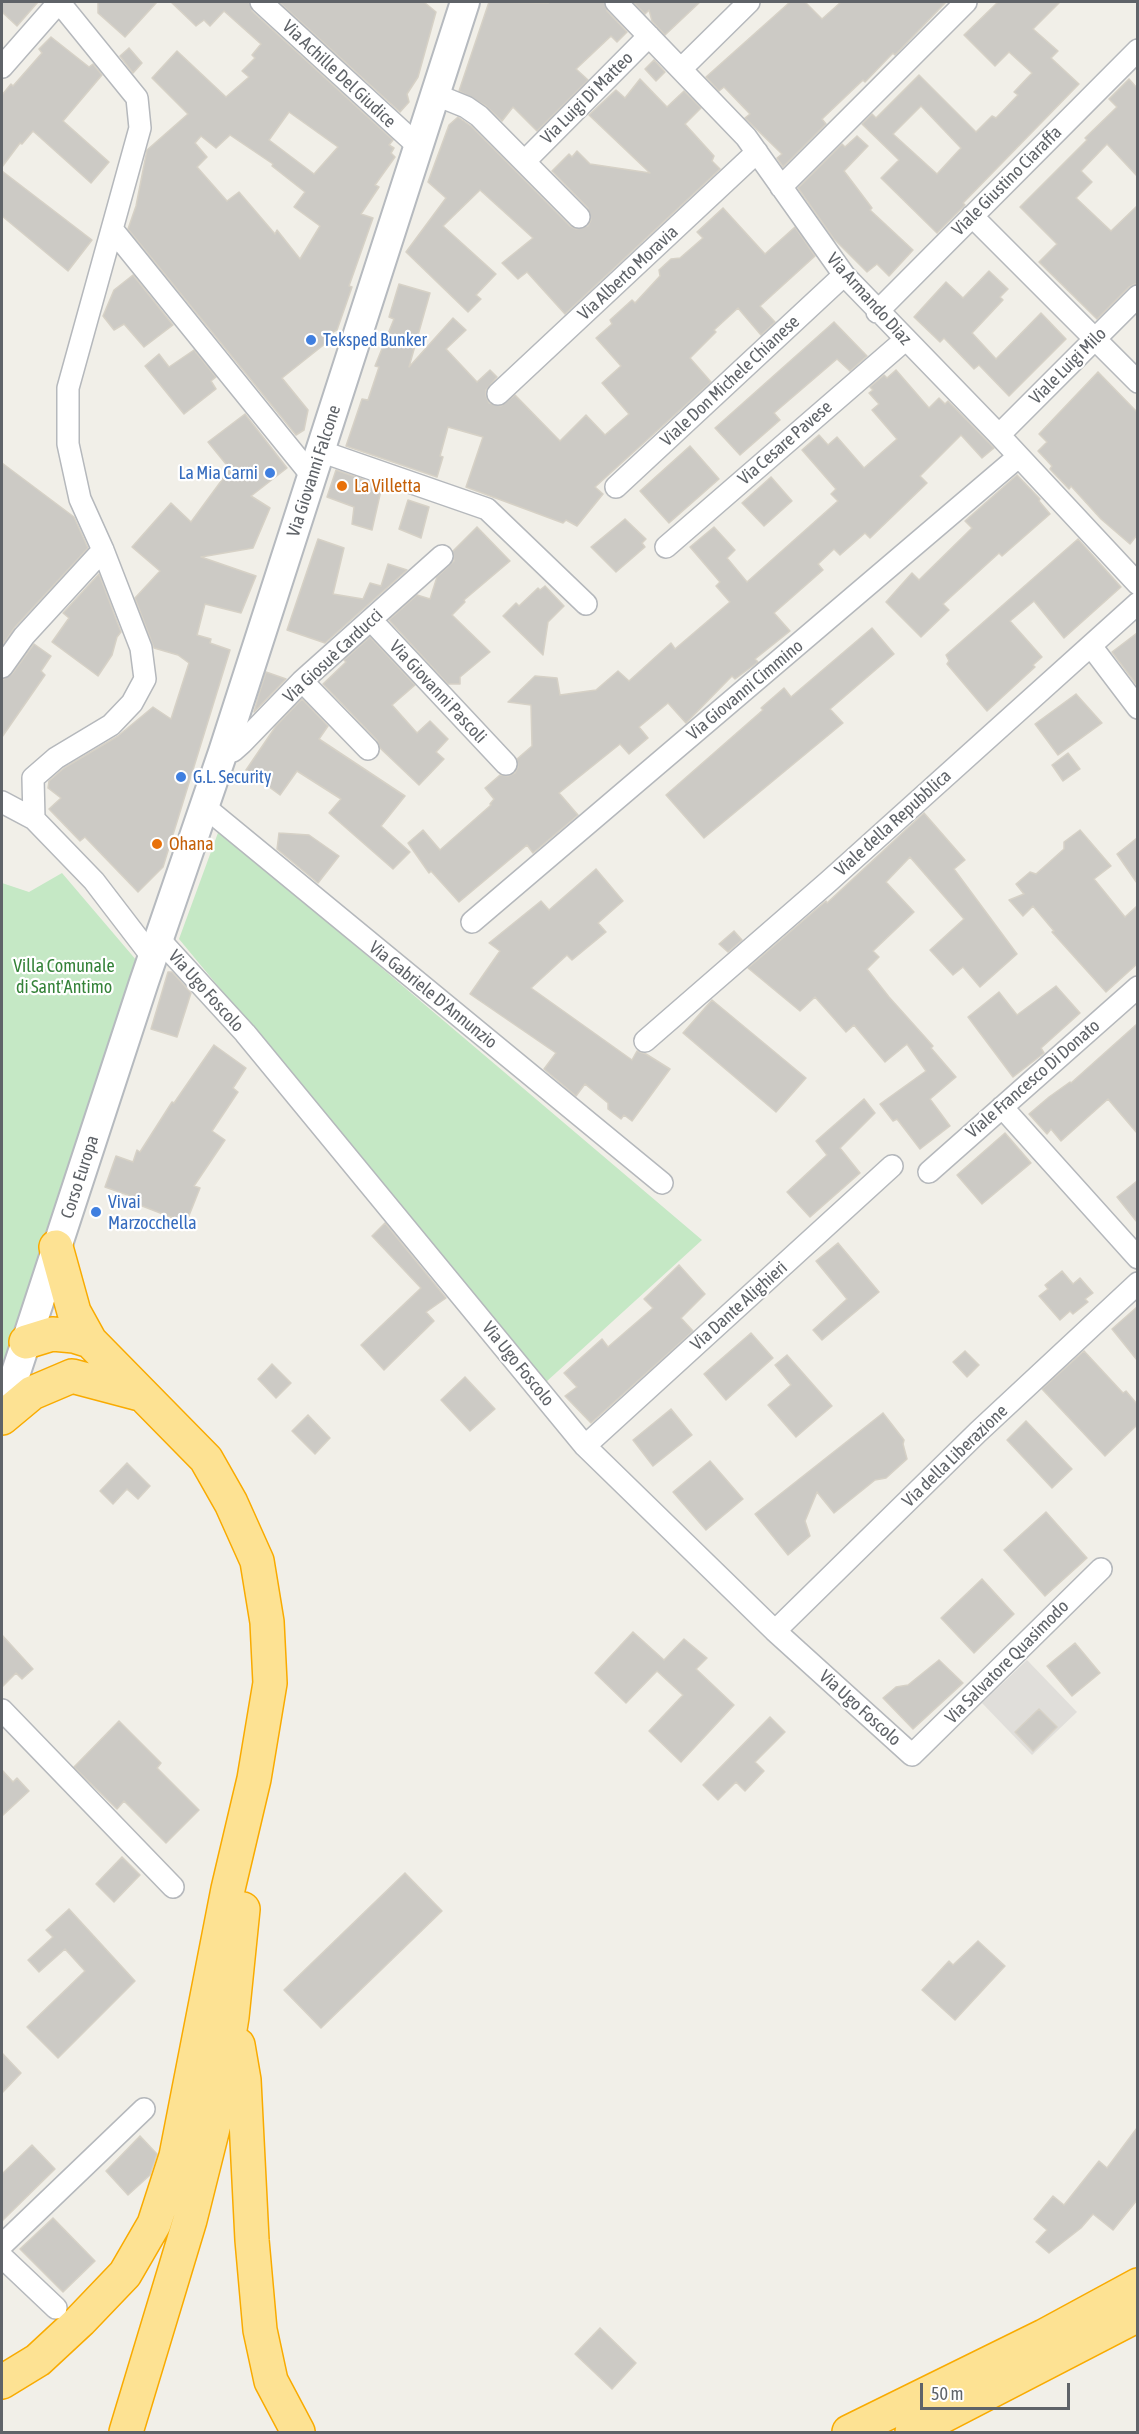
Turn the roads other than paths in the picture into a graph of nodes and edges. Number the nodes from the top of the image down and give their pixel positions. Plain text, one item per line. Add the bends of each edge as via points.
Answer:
1 (59, 2) edge
2 (261, 2) edge
3 (465, 2) edge
4 (616, 2) edge
5 (749, 2) edge
6 (966, 2) edge
7 (649, 36) junction
8 (1137, 50) edge
9 (2, 67) edge
10 (681, 69) junction
11 (434, 94) junction
12 (418, 146) junction
13 (757, 152) junction
14 (525, 161) junction
15 (781, 187) junction
16 (972, 216) junction
17 (579, 217) dead end
18 (112, 229) junction
19 (843, 275) junction
20 (1137, 296) edge
21 (877, 312) junction
22 (1094, 339) junction
23 (905, 340) junction
24 (1137, 382) edge
25 (498, 394) dead end
26 (999, 435) junction
27 (1018, 457) junction
28 (316, 464) junction
29 (615, 487) dead end
30 (666, 547) dead end
31 (103, 549) junction
32 (442, 556) dead end
33 (1137, 584) edge
34 (1137, 603) edge
35 (586, 604) dead end
36 (371, 620) junction
37 (1091, 646) junction
38 (2, 667) edge
39 (302, 681) junction
40 (1137, 708) edge
41 (369, 749) dead end
42 (223, 752) junction
43 (506, 764) dead end
44 (2, 802) edge
45 (205, 807) junction
46 (34, 819) junction
47 (472, 922) dead end
48 (156, 948) junction
49 (1135, 995) edge
50 (645, 1041) dead end
51 (1002, 1107) junction
52 (892, 1166) dead end
53 (929, 1172) dead end
54 (662, 1183) dead end
55 (56, 1247) junction
56 (1137, 1258) edge
57 (1137, 1283) edge
58 (90, 1341) junction
59 (26, 1342) junction
60 (72, 1376) junction
61 (140, 1394) junction
62 (2, 1417) edge
63 (585, 1446) junction
64 (1101, 1569) dead end
65 (775, 1631) junction
66 (2, 1710) edge
67 (912, 1755) joint
68 (254, 1779) junction
69 (173, 1887) dead end
70 (232, 2017) junction
71 (144, 2109) dead end
72 (2, 2245) edge
73 (2, 2257) edge
74 (1137, 2285) edge
75 (56, 2308) dead end
76 (1137, 2315) edge
77 (2, 2382) edge
78 (126, 2433) edge
79 (298, 2433) edge
80 (849, 2433) edge
81 (912, 2433) edge

1 - 9 street
1 - 18 street via 137,98 140,128
2 - 12 street, Via Achille Del Giudice
3 - 11 main road, Via Giovanni Falcone
4 - 7 street, Via Armando Diaz
5 - 10 street
6 - 15 street
7 - 10 street, Via Armando Diaz
7 - 14 street, Via Luigi Di Matteo
8 - 16 street, Viale Giustino Ciaraffa
10 - 13 street, Via Armando Diaz
11 - 12 main road, Via Giovanni Falcone
11 - 14 street via 466,106
12 - 28 main road, Via Giovanni Falcone
13 - 15 street, Via Armando Diaz
13 - 25 street, Via Alberto Moravia
14 - 17 street
15 - 19 street, Via Armando Diaz
16 - 21 street, Viale Giustino Ciaraffa
16 - 22 street
18 - 28 street
18 - 31 street via 68,388 68,444 80,499
19 - 21 street, Via Armando Diaz
19 - 29 street, Viale Don Michele Chianese
20 - 22 street, Viale Luigi Milo
21 - 23 street, Via Armando Diaz
22 - 24 street
22 - 26 street, Viale Luigi Milo
23 - 26 street, Via Armando Diaz
23 - 30 street, Via Cesare Pavese
26 - 27 street, Via Armando Diaz
27 - 33 street, Via Armando Diaz
27 - 47 street, Via Giovanni Cimmino
28 - 35 street via 487,509
28 - 42 main road, Via Giovanni Falcone
31 - 38 street via 24,636
31 - 46 street via 141,648 146,679 132,703 111,724 33,778
32 - 36 street, Via Giosuè Carducci
34 - 37 street, Viale della Repubblica
36 - 39 street, Via Giosuè Carducci
36 - 43 street, Via Giovanni Pascoli
37 - 40 street
37 - 50 street, Viale della Repubblica
39 - 41 street
39 - 42 street, Via Giosuè Carducci via 242,744
42 - 45 main road, Via Giovanni Falcone
44 - 46 street, Via Ugo Foscolo
45 - 48 main road, Via Giovanni Falcone
45 - 54 street, Via Gabriele D'Annunzio
46 - 48 street, Via Ugo Foscolo
48 - 55 main road, Corso Europa
48 - 63 street, Via Ugo Foscolo via 245,1033
49 - 51 street, Viale Francesco Di Donato
51 - 53 street, Viale Francesco Di Donato
51 - 56 street
52 - 63 street, Via Dante Alighieri
55 - 58 highway via 74,1312
55 - 59 main road, Corso Europa
57 - 65 street, Via della Liberazione
58 - 59 highway via 52,1334
58 - 61 highway
59 - 60 highway
59 - 62 main road, Corso Europa
60 - 61 highway
60 - 62 highway via 32,1393
61 - 68 highway via 206,1459 257,1561 267,1622 270,1683
63 - 65 street, Via Ugo Foscolo
64 - 67 street, Via Salvatore Quasimodo
65 - 67 street, Via Ugo Foscolo
66 - 69 street
68 - 70 highway
68 - 77 highway via 228,1889 176,2156 154,2224 125,2274 80,2321 38,2360
70 - 78 highway via 205,2166
70 - 79 highway via 244,2080 260,2330 271,2381
71 - 72 street
73 - 75 street
74 - 80 highway
76 - 81 highway

